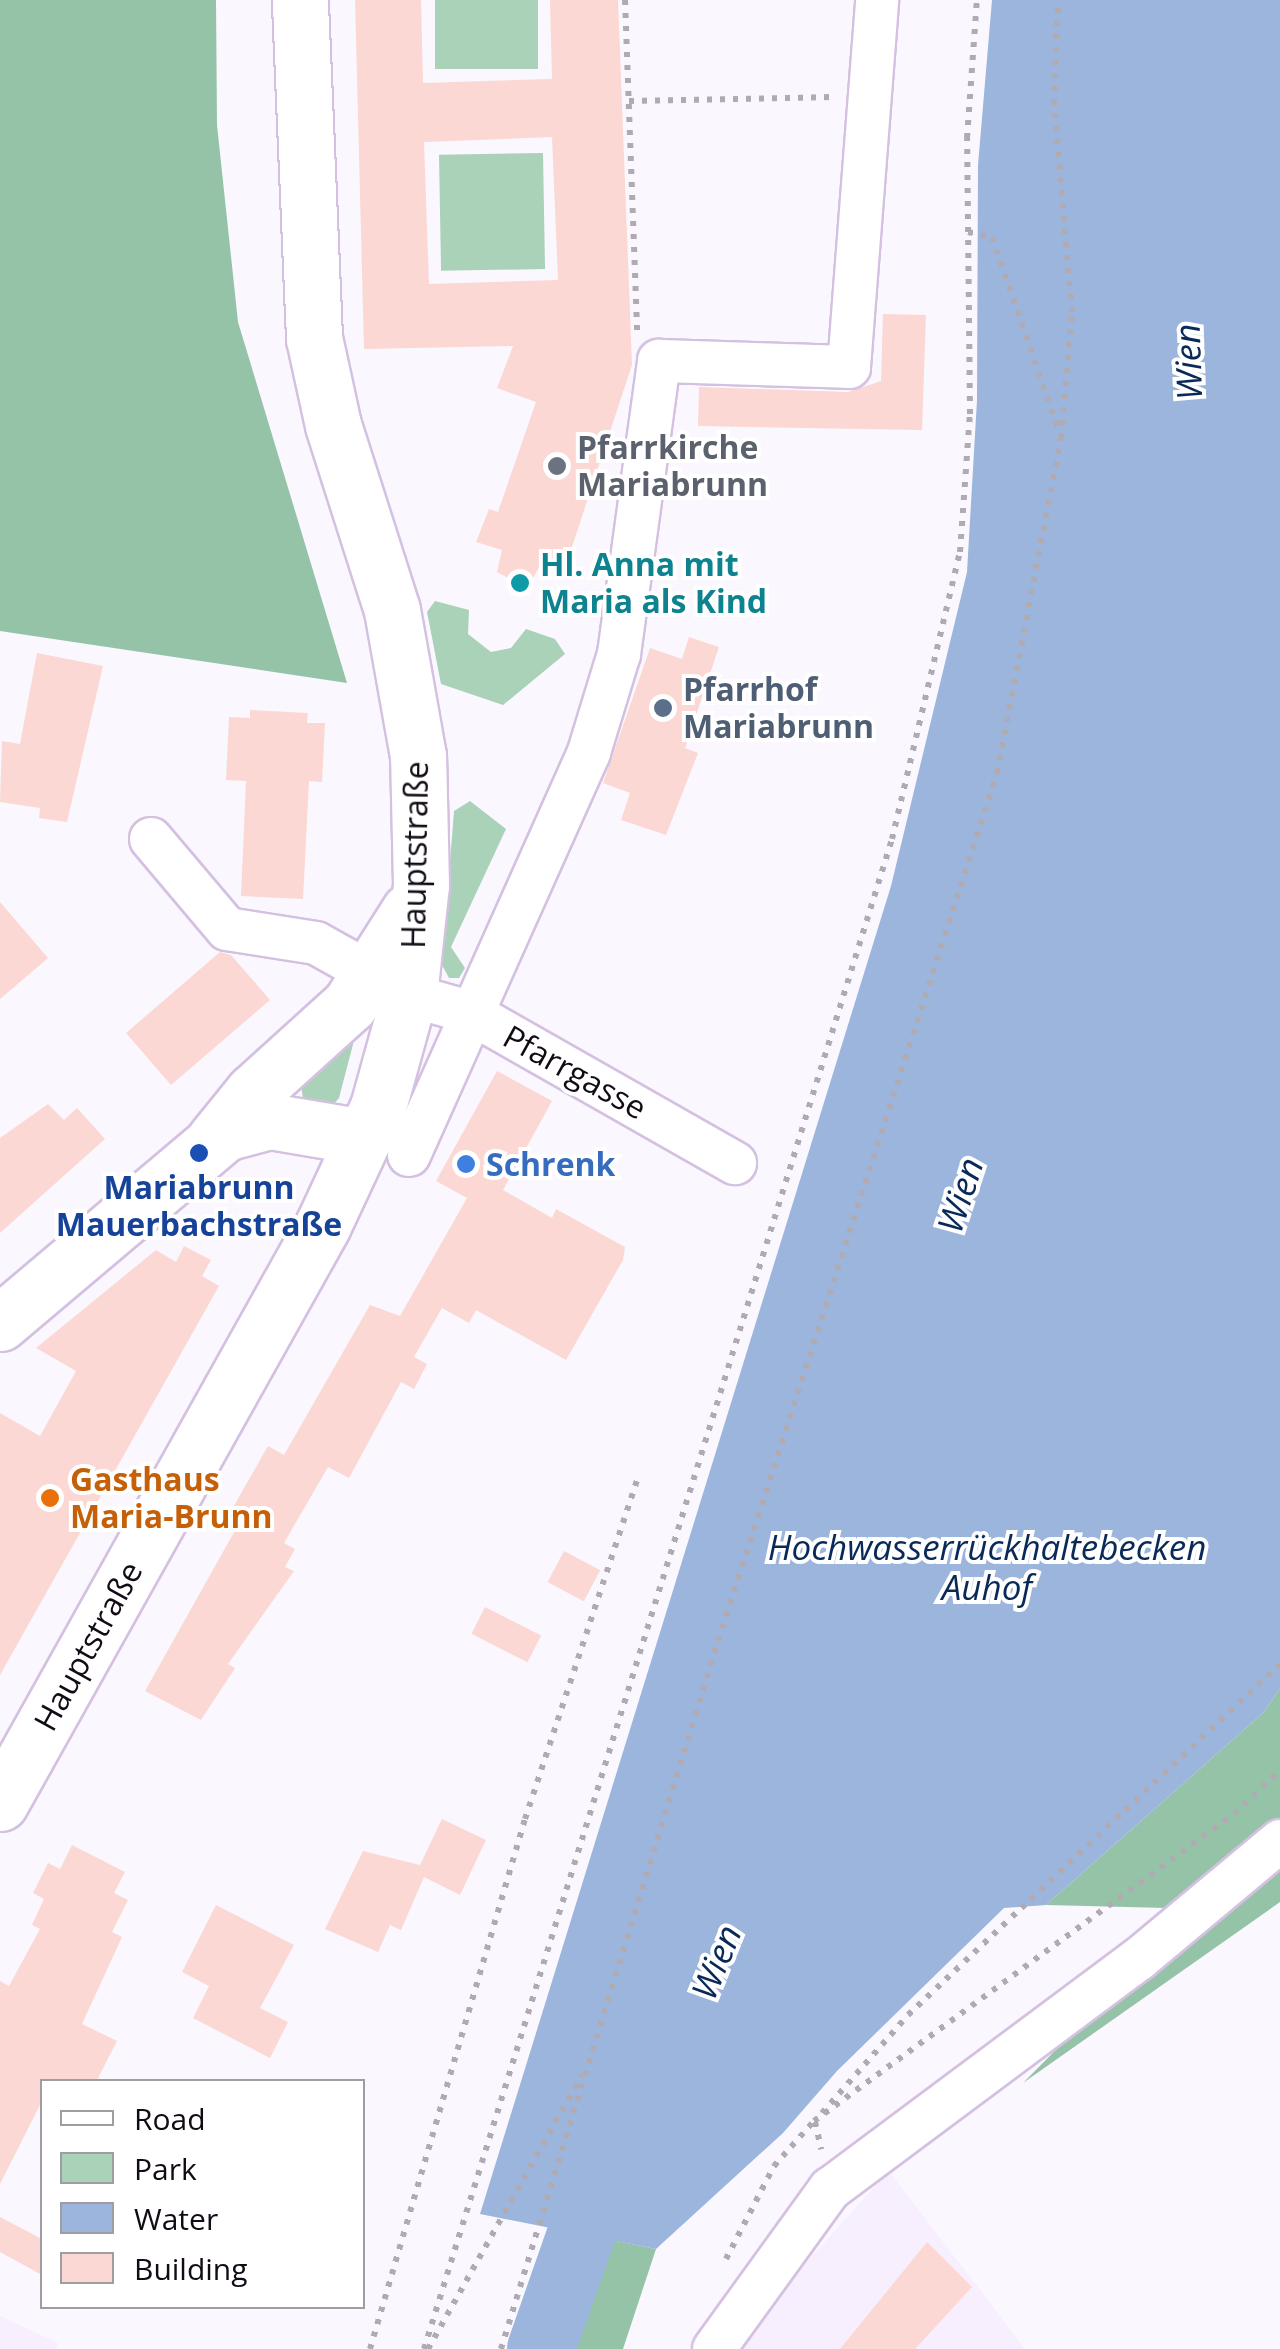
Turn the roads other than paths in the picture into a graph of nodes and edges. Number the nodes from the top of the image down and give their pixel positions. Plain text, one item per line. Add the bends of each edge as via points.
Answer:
1 (300, 0) edge
2 (877, 0) edge
3 (151, 839) dead end
4 (390, 986) junction
5 (469, 1012) junction
6 (210, 1144) junction
7 (387, 1146) junction
8 (735, 1163) dead end
9 (0, 1323) edge
10 (0, 1803) edge
11 (1280, 1840) edge
12 (714, 2349) edge

1 - 4 main road, Hauptstraße via 314,338 332,425 392,610 412,705 422,886
2 - 5 street via 849,367 659,361 619,654 590,752
3 - 4 street, Pfarrgasse via 227,930 316,942
4 - 5 street, Pfarrgasse
4 - 6 main road via 336,1020 253,1092
4 - 7 main road, Hauptstraße
5 - 7 street via 462,1044
5 - 8 street, Pfarrgasse
6 - 7 main road via 268,1121
6 - 9 main road
7 - 10 main road, Hauptstraße via 323,1225
11 - 12 street via 1139,1959 830,2189

